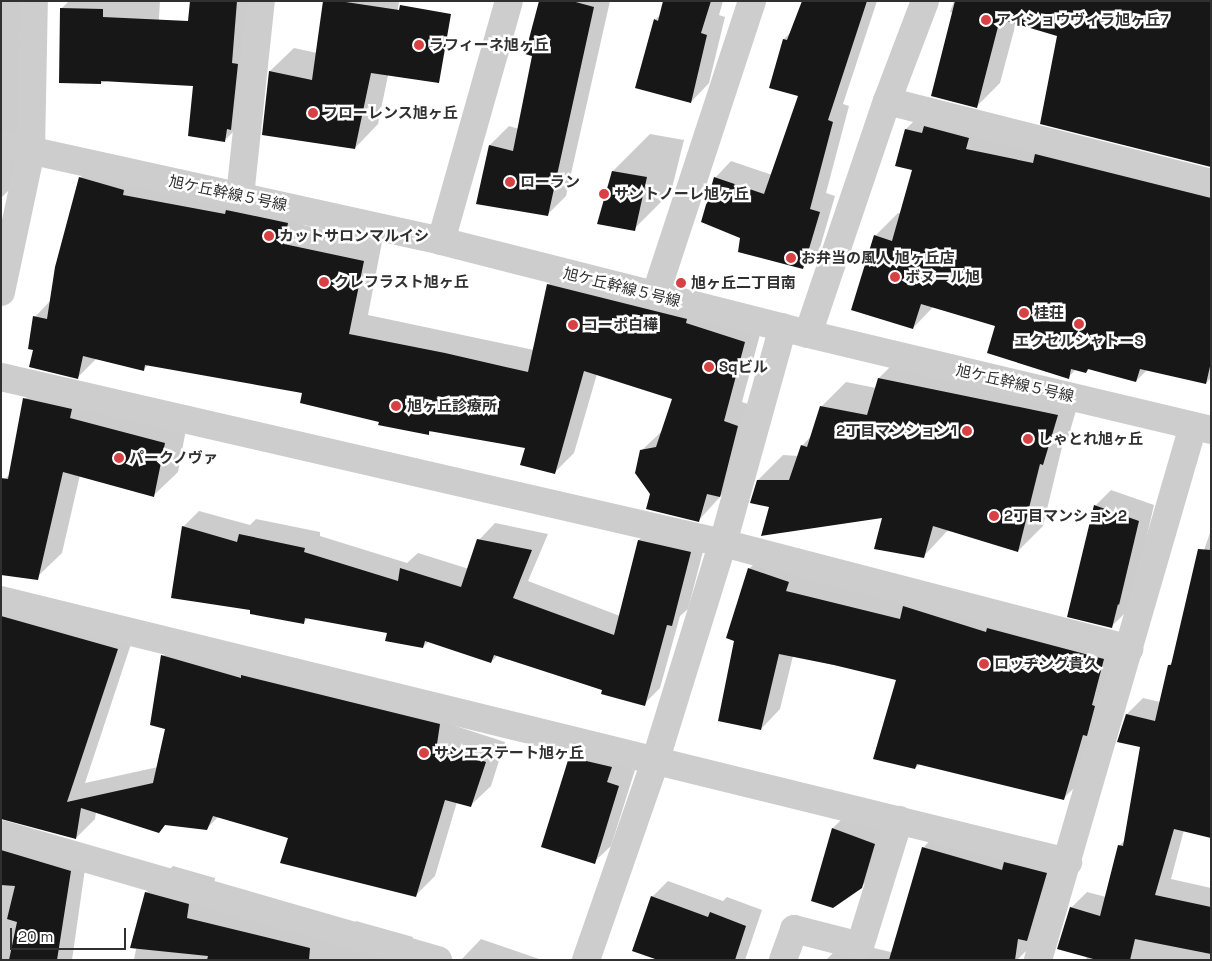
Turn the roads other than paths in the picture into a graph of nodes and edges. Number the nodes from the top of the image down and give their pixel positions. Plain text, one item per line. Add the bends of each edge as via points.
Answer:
1 (34, 1) edge
2 (262, 1) edge
3 (509, 1) edge
4 (752, 1) edge
5 (925, 1) edge
6 (887, 101) junction
7 (1, 144) edge
8 (31, 151) junction
9 (1211, 183) edge
10 (240, 196) junction
11 (441, 241) junction
12 (1, 292) edge
13 (654, 296) junction
14 (783, 326) junction
15 (808, 334) junction
16 (1, 377) edge
17 (1202, 428) edge
18 (723, 543) junction
19 (1, 600) edge
20 (1129, 649) junction
21 (655, 762) junction
22 (899, 820) junction
23 (1, 834) edge
24 (1068, 862) junction
25 (438, 960) edge
26 (586, 960) edge
27 (783, 960) edge
28 (1038, 960) edge

1 - 8 street
2 - 10 street
3 - 11 street
4 - 13 street
5 - 6 street
6 - 9 street
6 - 15 street
7 - 8 street, 旭ケ丘幹線５号線
8 - 10 street, 旭ケ丘幹線５号線
8 - 12 street
10 - 11 street, 旭ケ丘幹線５号線
11 - 13 street, 旭ケ丘幹線５号線
13 - 14 street, 旭ケ丘幹線５号線
14 - 15 street, 旭ケ丘幹線５号線
14 - 18 street
15 - 17 street, 旭ケ丘幹線５号線
16 - 18 street
17 - 20 street
18 - 20 street
18 - 21 street
19 - 21 street
20 - 24 street
21 - 22 street
21 - 26 street
22 - 24 street
22 - 27 street via 860,946 794,929
23 - 25 street
24 - 28 street

